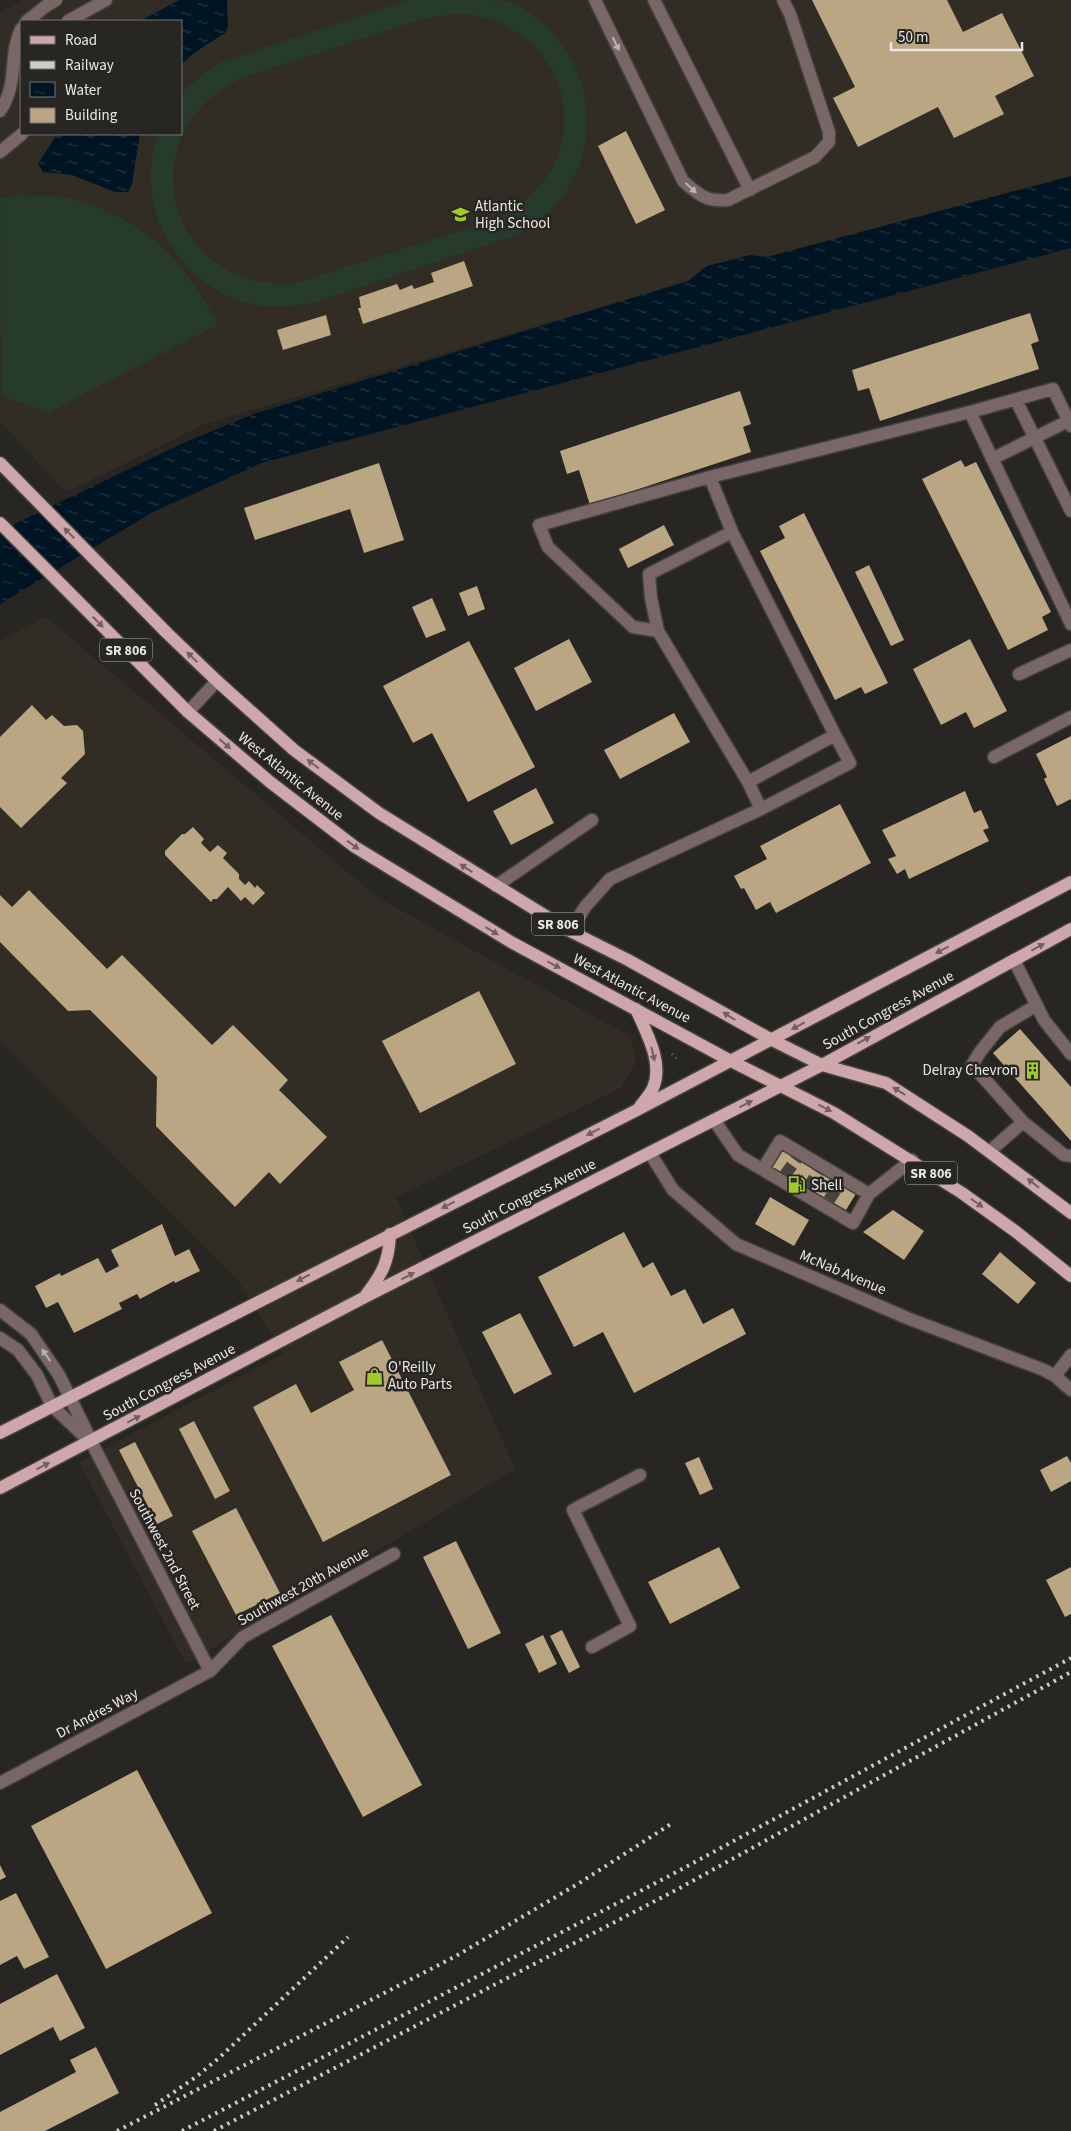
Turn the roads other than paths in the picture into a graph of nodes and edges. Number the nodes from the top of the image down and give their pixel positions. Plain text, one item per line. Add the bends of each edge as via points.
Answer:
1 (56, 0) edge
2 (106, 0) edge
3 (595, 0) edge
4 (654, 0) edge
5 (783, 0) edge
6 (28, 20) edge
7 (70, 20) edge
8 (20, 31) edge
9 (0, 111) edge
10 (21, 135) edge
11 (2, 151) edge
12 (750, 190) junction
13 (1016, 400) junction
14 (970, 412) junction
15 (1070, 423) edge
16 (1035, 438) junction
17 (992, 459) junction
18 (0, 463) edge
19 (710, 477) junction
20 (1071, 511) edge
21 (0, 523) edge
22 (732, 532) junction
23 (1071, 624) edge
24 (658, 631) junction
25 (1071, 650) edge
26 (1019, 674) dead end
27 (217, 681) junction
28 (188, 712) junction
29 (1071, 717) edge
30 (835, 735) junction
31 (994, 758) dead end
32 (748, 782) junction
33 (760, 809) junction
34 (592, 820) dead end
35 (1071, 882) edge
36 (496, 886) junction
37 (1071, 930) edge
38 (570, 931) junction
39 (1014, 960) junction
40 (1036, 1006) junction
41 (636, 1009) junction
42 (772, 1040) junction
43 (1071, 1054) edge
44 (731, 1061) junction
45 (822, 1065) junction
46 (781, 1086) junction
47 (637, 1110) junction
48 (714, 1120) junction
49 (1023, 1122) junction
50 (990, 1151) junction
51 (650, 1153) junction
52 (1071, 1156) edge
53 (912, 1160) junction
54 (763, 1169) junction
55 (870, 1194) junction
56 (1071, 1213) edge
57 (390, 1234) junction
58 (1071, 1276) edge
59 (365, 1297) junction
60 (0, 1310) edge
61 (0, 1338) edge
62 (1071, 1355) edge
63 (1054, 1376) junction
64 (1071, 1390) edge
65 (69, 1397) junction
66 (52, 1406) junction
67 (0, 1433) edge
68 (91, 1442) junction
69 (640, 1475) dead end
70 (0, 1488) edge
71 (394, 1554) dead end
72 (592, 1647) dead end
73 (210, 1671) junction
74 (0, 1784) edge

1 - 6 street
2 - 7 street
3 -> 12 street via 683,180 698,195 713,201 728,200
4 - 12 street
5 - 12 street via 829,132 828,142 815,157
8 - 9 street via 15,42 13,82
10 - 11 street
13 - 14 street
13 - 15 street via 1053,389
13 - 16 street
14 - 17 street
14 - 19 street
15 - 16 street
16 - 17 street
16 - 20 street
17 - 23 street
27 -> 18 main road, West Atlantic Avenue / SR 806
19 - 22 street
19 - 24 street via 539,525 548,548 633,627
21 -> 28 main road, West Atlantic Avenue / SR 806
22 - 24 street via 649,574
22 - 30 street
24 - 32 street
25 - 26 street
27 - 28 street
36 -> 27 main road, West Atlantic Avenue / SR 806 via 379,813 294,750
28 -> 41 main road, West Atlantic Avenue / SR 806 via 270,782 355,846 511,942
29 - 31 street
30 - 32 street
30 - 33 street via 850,762
32 - 33 street
33 - 38 street via 610,879 585,907
34 - 36 street
35 -> 42 main road, South Congress Avenue
36 - 38 main road, West Atlantic Avenue / SR 806
39 -> 37 main road, South Congress Avenue
42 -> 38 main road, West Atlantic Avenue / SR 806
39 - 40 street
45 -> 39 main road, South Congress Avenue
40 - 43 street
40 - 49 street via 1000,1027 972,1065
41 - 44 main road, West Atlantic Avenue / SR 806
41 -> 47 main road via 651,1042 656,1068 653,1088
42 - 44 main road, South Congress Avenue
42 - 45 main road, West Atlantic Avenue / SR 806
44 - 46 main road, West Atlantic Avenue / SR 806
44 - 47 main road, South Congress Avenue
45 - 46 main road, South Congress Avenue
50 -> 45 main road, West Atlantic Avenue / SR 806 via 886,1083
48 -> 46 main road, South Congress Avenue
46 -> 53 main road, West Atlantic Avenue / SR 806 via 834,1113
47 -> 57 main road, South Congress Avenue
48 - 51 main road, South Congress Avenue
48 - 54 street via 738,1155
49 - 50 street
49 - 52 street via 1064,1155
56 -> 50 main road, West Atlantic Avenue / SR 806
59 -> 51 main road, South Congress Avenue
51 - 63 street, McNab Avenue via 673,1190 736,1244 907,1318
53 - 55 street
53 -> 58 main road, West Atlantic Avenue / SR 806 via 989,1212
54 - 55 street via 780,1141 798,1156
54 - 55 street via 827,1203 853,1223
57 - 59 main road via 389,1254 382,1274
57 -> 65 main road, South Congress Avenue
68 -> 59 main road, South Congress Avenue
65 -> 60 street, Southwest 2nd Street via 59,1374 31,1334
61 - 66 street via 18,1350 37,1375
62 - 63 street
63 - 64 street, McNab Avenue
65 - 66 main road, South Congress Avenue
65 - 68 street, Southwest 2nd Street
66 - 67 main road, South Congress Avenue
66 - 68 street, Southwest 2nd Street
70 -> 68 main road, South Congress Avenue
68 - 73 street, Southwest 2nd Street
69 - 72 street via 573,1510 630,1626
71 - 73 street, Southwest 20th Avenue via 243,1637
73 - 74 street, Dr Andres Way

